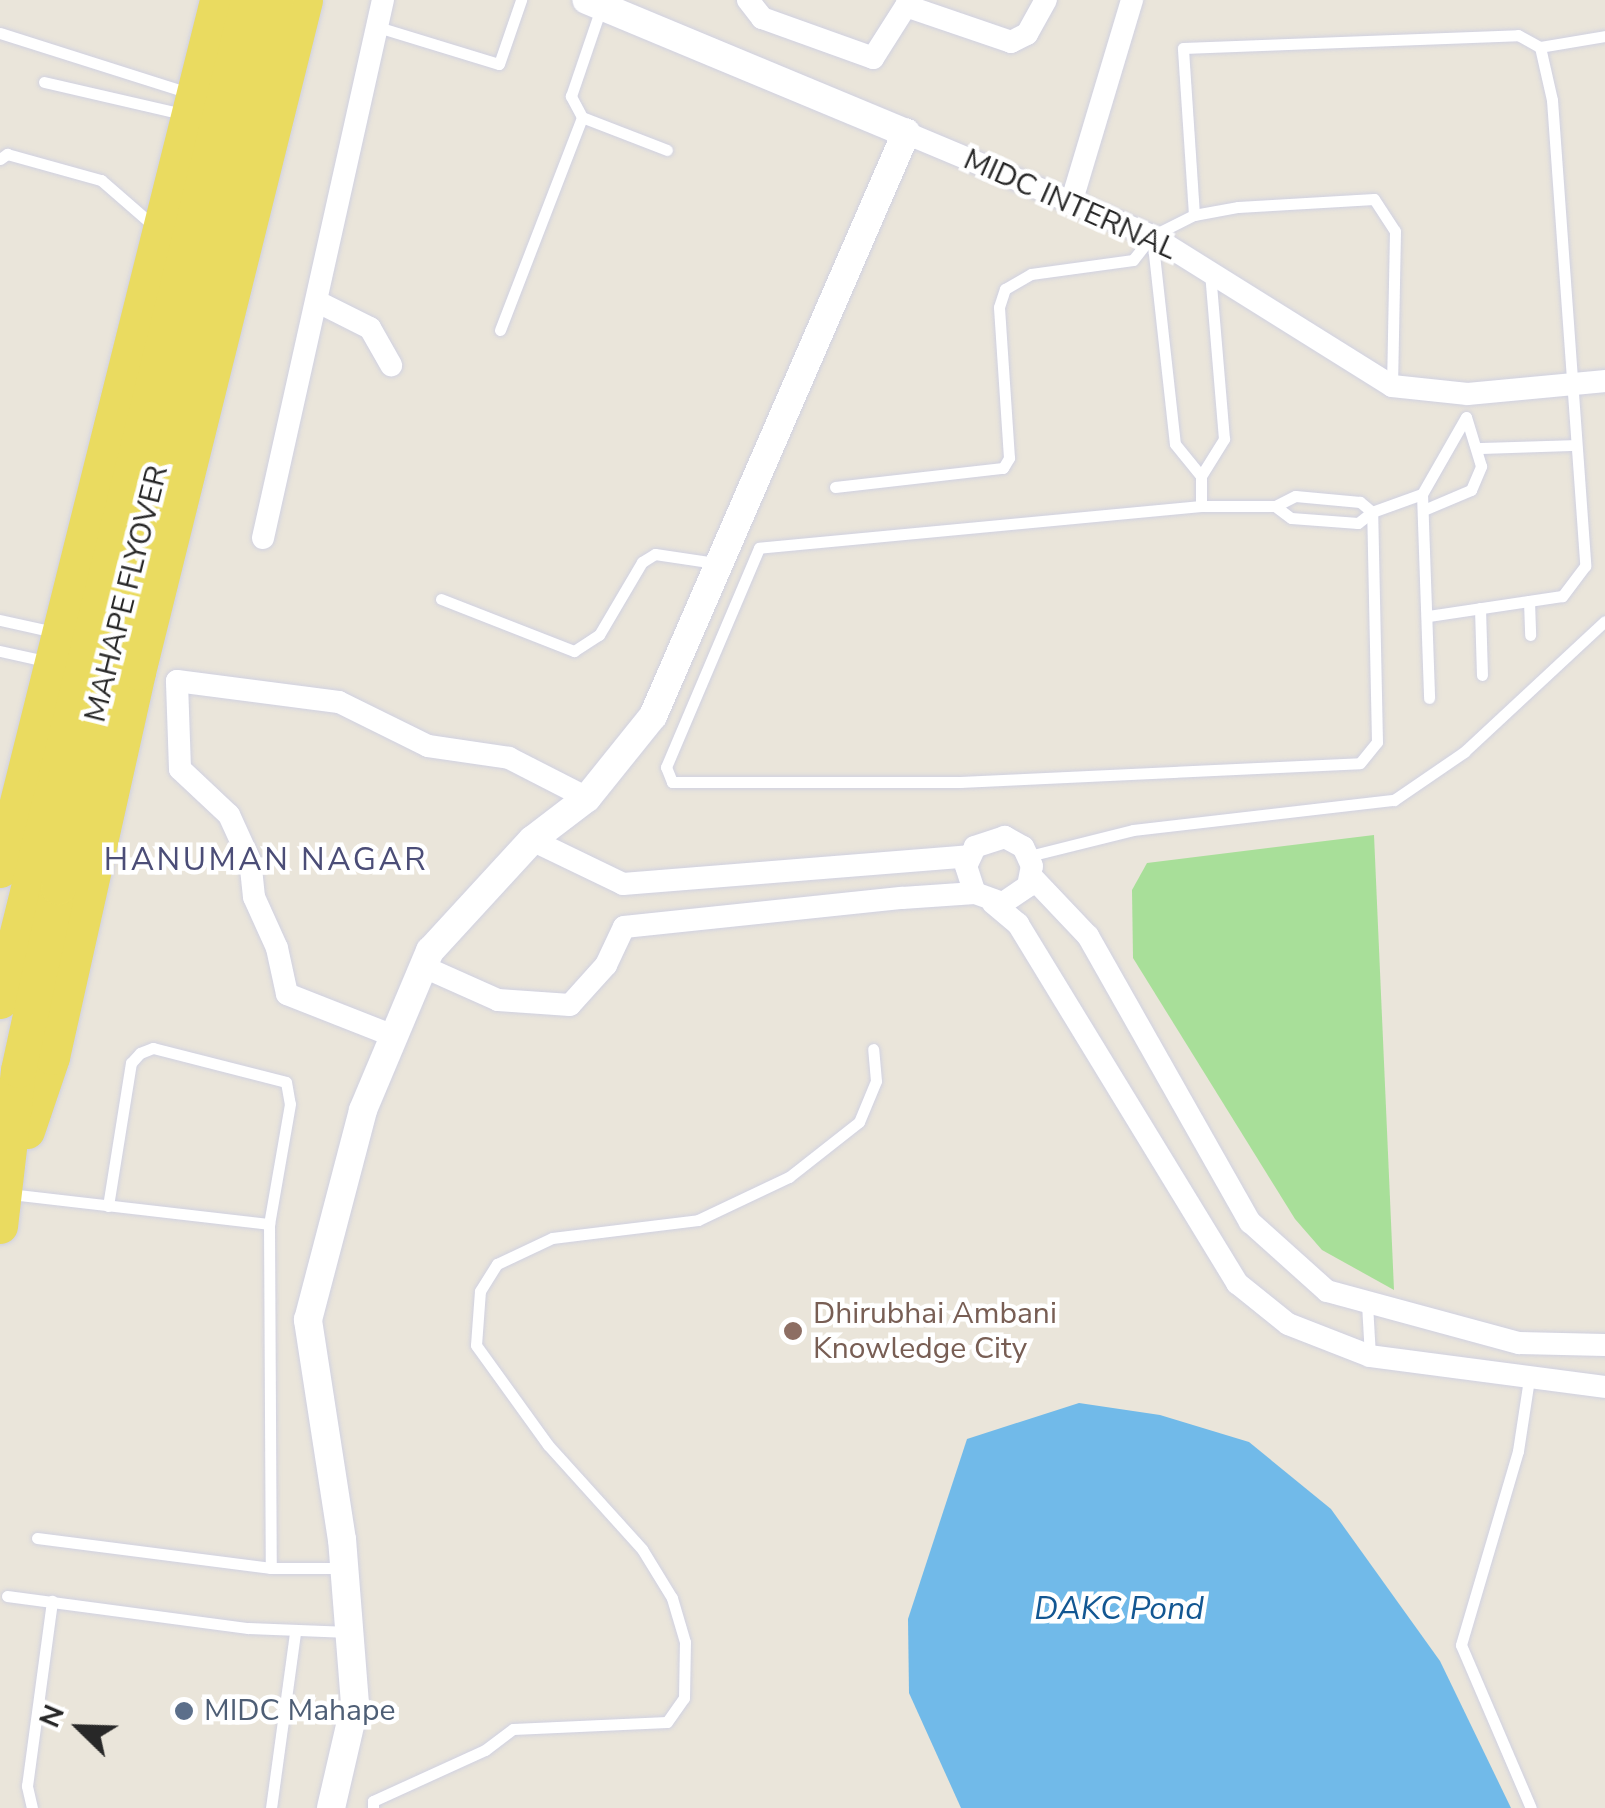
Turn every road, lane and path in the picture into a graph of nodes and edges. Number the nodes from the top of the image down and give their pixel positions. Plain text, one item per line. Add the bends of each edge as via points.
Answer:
1 (217, 0) edge
2 (248, 0) edge
3 (276, 0) edge
4 (305, 0) edge
5 (384, 0) edge
6 (521, 0) edge
7 (748, 0) edge
8 (1046, 0) edge
9 (1132, 0) edge
10 (594, 3) edge
11 (381, 28) junction
12 (0, 33) edge
13 (1605, 36) edge
14 (1540, 47) junction
15 (44, 82) dead end
16 (190, 104) junction
17 (582, 116) junction
18 (906, 133) junction
19 (667, 150) dead end
20 (0, 159) edge
21 (1072, 200) junction
22 (1194, 215) junction
23 (158, 229) junction
24 (1152, 236) junction
25 (1210, 272) junction
26 (320, 303) junction
27 (500, 330) dead end
28 (390, 364) dead end
29 (1569, 382) junction
30 (1605, 382) edge
31 (1392, 386) junction
32 (1467, 406) junction
33 (1573, 445) junction
34 (1479, 448) junction
35 (1201, 476) junction
36 (835, 487) dead end
37 (1422, 494) junction
38 (1201, 506) junction
39 (1275, 506) junction
40 (1426, 510) junction
41 (1372, 512) junction
42 (264, 538) dead end
43 (715, 563) junction
44 (441, 599) dead end
45 (1529, 601) junction
46 (1480, 608) junction
47 (1428, 616) junction
48 (0, 620) edge
49 (1605, 621) edge
50 (1530, 635) dead end
51 (54, 647) junction
52 (0, 650) edge
53 (1482, 676) dead end
54 (1429, 698) dead end
55 (587, 798) junction
56 (7, 808) edge
57 (532, 840) junction
58 (969, 856) junction
59 (1030, 866) junction
60 (0, 870) edge
61 (623, 884) junction
62 (984, 898) junction
63 (624, 927) junction
64 (424, 968) junction
65 (0, 1001) edge
66 (392, 1034) junction
67 (872, 1049) dead end
68 (108, 1206) junction
69 (3, 1210) edge
70 (269, 1224) junction
71 (1367, 1304) junction
72 (1605, 1345) edge
73 (1370, 1356) junction
74 (1528, 1380) junction
75 (1605, 1387) edge
76 (38, 1538) dead end
77 (270, 1568) junction
78 (344, 1568) junction
79 (7, 1596) dead end
80 (52, 1601) junction
81 (295, 1632) junction
82 (349, 1632) junction
83 (32, 1808) edge
84 (271, 1808) edge
85 (331, 1808) edge
86 (372, 1808) edge
87 (1531, 1808) edge

1 - 16 main road
2 - 65 main road, MAHAPE FLYOVER
3 - 69 main road, MAHAPE FLYOVER via 120,618 18,1070
4 - 69 main road via 138,672 52,1057
5 - 11 street
6 - 11 lane via 500,64
7 - 8 street via 762,18 874,58 906,6 1010,42 1028,34
9 - 21 street
10 - 17 lane via 571,96
10 - 18 street, MIDC INTERNAL
11 - 26 street
12 - 16 lane
13 - 14 lane
14 - 22 lane via 1518,36 1182,48
14 - 29 lane via 1552,100
15 - 16 lane
16 - 23 main road
17 - 19 lane
17 - 27 lane
18 - 21 street, MIDC INTERNAL
18 - 43 street
20 - 23 lane via 8,154 100,180
21 - 24 street, MIDC INTERNAL
22 - 24 lane
22 - 31 lane via 1342,196 1374,200 1395,232
23 - 51 main road
24 - 25 street, MIDC INTERNAL
24 - 35 lane via 1175,444
24 - 36 lane via 1133,260 1032,274 1005,289 999,308 1009,458 1003,468
25 - 31 street, MIDC INTERNAL
25 - 35 lane via 1224,439
26 - 28 street via 370,328
26 - 42 street
29 - 30 street, MIDC INTERNAL
29 - 32 street, MIDC INTERNAL
29 - 33 lane
31 - 32 street, MIDC INTERNAL
32 - 34 lane
32 - 37 lane
33 - 34 lane
33 - 45 lane via 1585,566 1562,596
34 - 40 lane via 1481,466 1471,490
35 - 38 lane
37 - 40 lane
37 - 41 lane
38 - 39 lane
38 - 41 lane via 779,541 759,548 666,767 672,782 960,782 1360,763 1376,742
39 - 41 lane via 1294,496 1360,502
39 - 41 lane via 1291,518 1358,523
40 - 47 lane
43 - 44 lane via 655,554 642,562 599,635 574,652
43 - 55 street via 653,716
45 - 46 lane
45 - 50 lane
46 - 47 lane
46 - 53 lane
47 - 54 lane
48 - 51 lane
49 - 59 lane via 1464,752 1394,800 1133,830
51 - 52 lane
51 - 56 main road
55 - 57 street
55 - 66 street via 509,758 428,746 338,702 177,681 180,769 236,830 288,994
56 - 60 main road
57 - 61 street
57 - 64 street via 442,937
58 - 59 street via 983,840 1005,837
58 - 61 street
58 - 62 street via 966,876
59 - 62 street via 1022,894
59 - 71 street via 1088,936 1250,1222 1328,1291
61 - 63 street
62 - 63 street
62 - 73 street via 1018,924 1238,1282 1288,1324
63 - 64 street via 606,965 570,1005 498,1000
64 - 66 street
66 - 78 street via 363,1110 308,1320
67 - 86 lane via 876,1081 859,1122 789,1177 698,1220 552,1238 497,1264 480,1291 476,1345 548,1445 642,1549 672,1598 685,1642 684,1698 668,1722 512,1729 485,1750 373,1801
68 - 69 lane
68 - 70 lane
68 - 70 lane via 131,1063 153,1048 286,1082 290,1104
70 - 77 lane
71 - 72 street via 1518,1343
71 - 73 lane
73 - 74 street
74 - 75 street
74 - 87 lane via 1518,1451 1461,1645
76 - 77 lane
77 - 78 lane
78 - 82 street
79 - 80 lane
80 - 81 lane
80 - 83 lane via 27,1786
81 - 82 lane
81 - 84 lane
82 - 85 street via 355,1704

